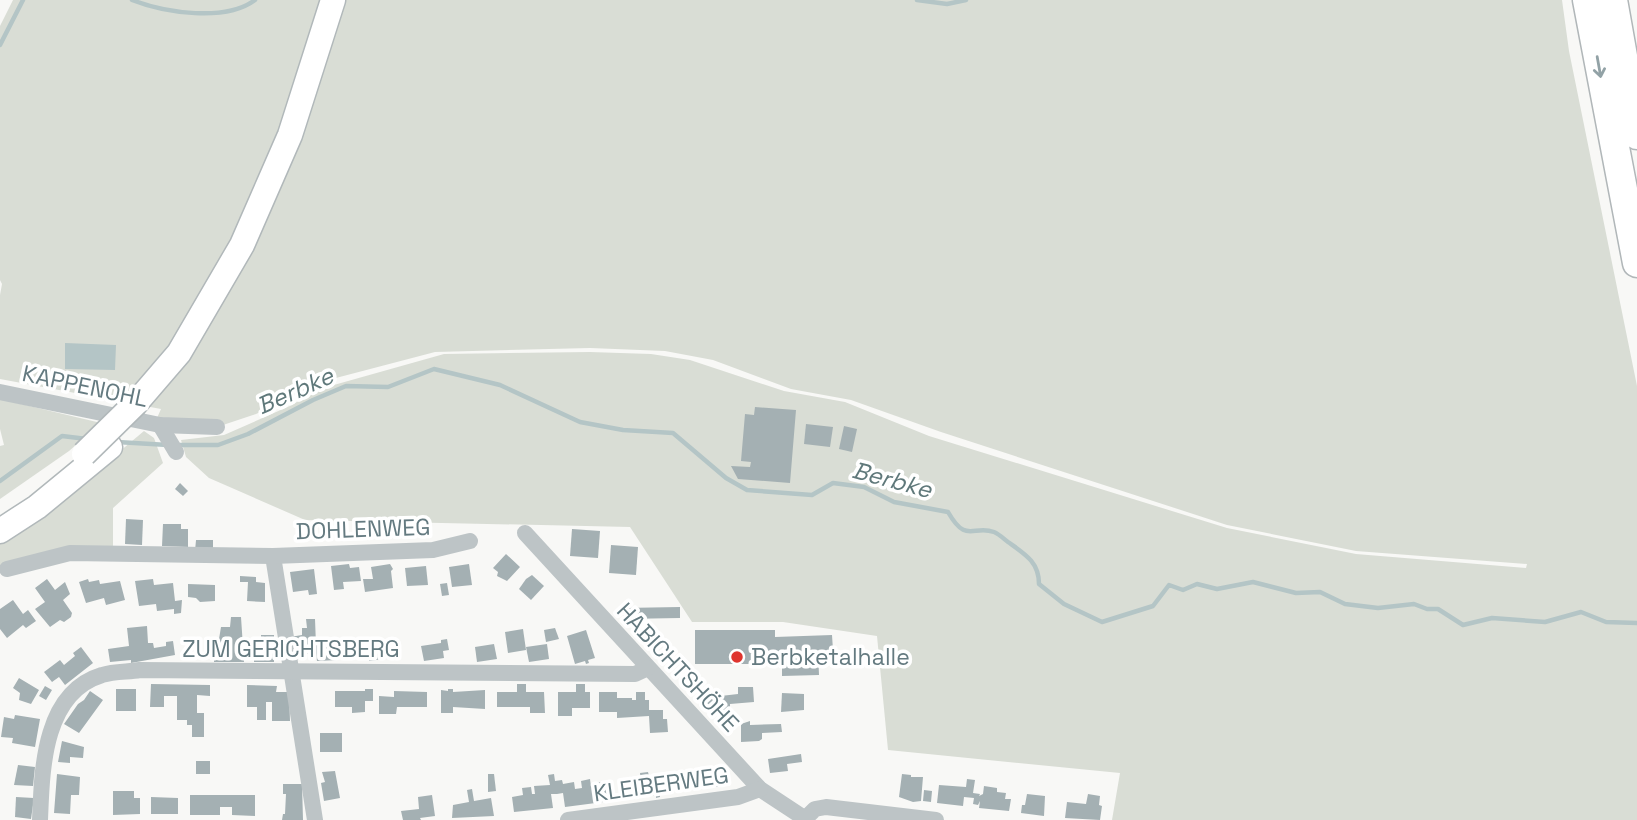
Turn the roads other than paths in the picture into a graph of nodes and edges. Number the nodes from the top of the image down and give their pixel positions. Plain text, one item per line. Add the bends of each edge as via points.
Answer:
1 (333, 0) edge
2 (342, 0) edge
3 (1587, 0) edge
4 (1613, 0) edge
5 (1637, 135) edge
6 (1637, 263) edge
7 (0, 392) edge
8 (154, 417) junction
9 (218, 428) dead end
10 (176, 452) dead end
11 (0, 512) edge
12 (0, 531) edge
13 (525, 533) dead end
14 (470, 541) dead end
15 (273, 556) junction
16 (7, 569) dead end
17 (648, 668) junction
18 (292, 671) junction
19 (760, 789) junction
20 (40, 820) edge
21 (315, 820) edge
22 (568, 820) edge
23 (806, 820) edge
24 (936, 820) edge

1 - 8 main road via 290,135 242,245 179,353
2 - 8 main road via 315,111 250,263
3 -> 6 highway
4 - 5 highway
7 - 8 street, KAPPENOHL
8 - 9 street, KAPPENOHL
8 - 10 street
8 - 11 main road, bridge via 84,454
8 - 12 main road
13 - 17 street, HABICHTSHÖHE
14 - 15 street, DOHLENWEG via 433,550
15 - 16 street via 70,553
15 - 18 street, DOHLENWEG
17 - 18 street, ZUM GERICHTSBERG via 635,674
17 - 19 street, HABICHTSHÖHE
18 - 20 street, ZUM GERICHTSBERG via 140,670 103,675 83,684 65,703 49,734
18 - 21 street, DOHLENWEG
19 - 22 street, KLEIBERWEG via 738,797
19 - 23 street, HABICHTSHÖHE
23 - 24 street via 815,809 826,807

